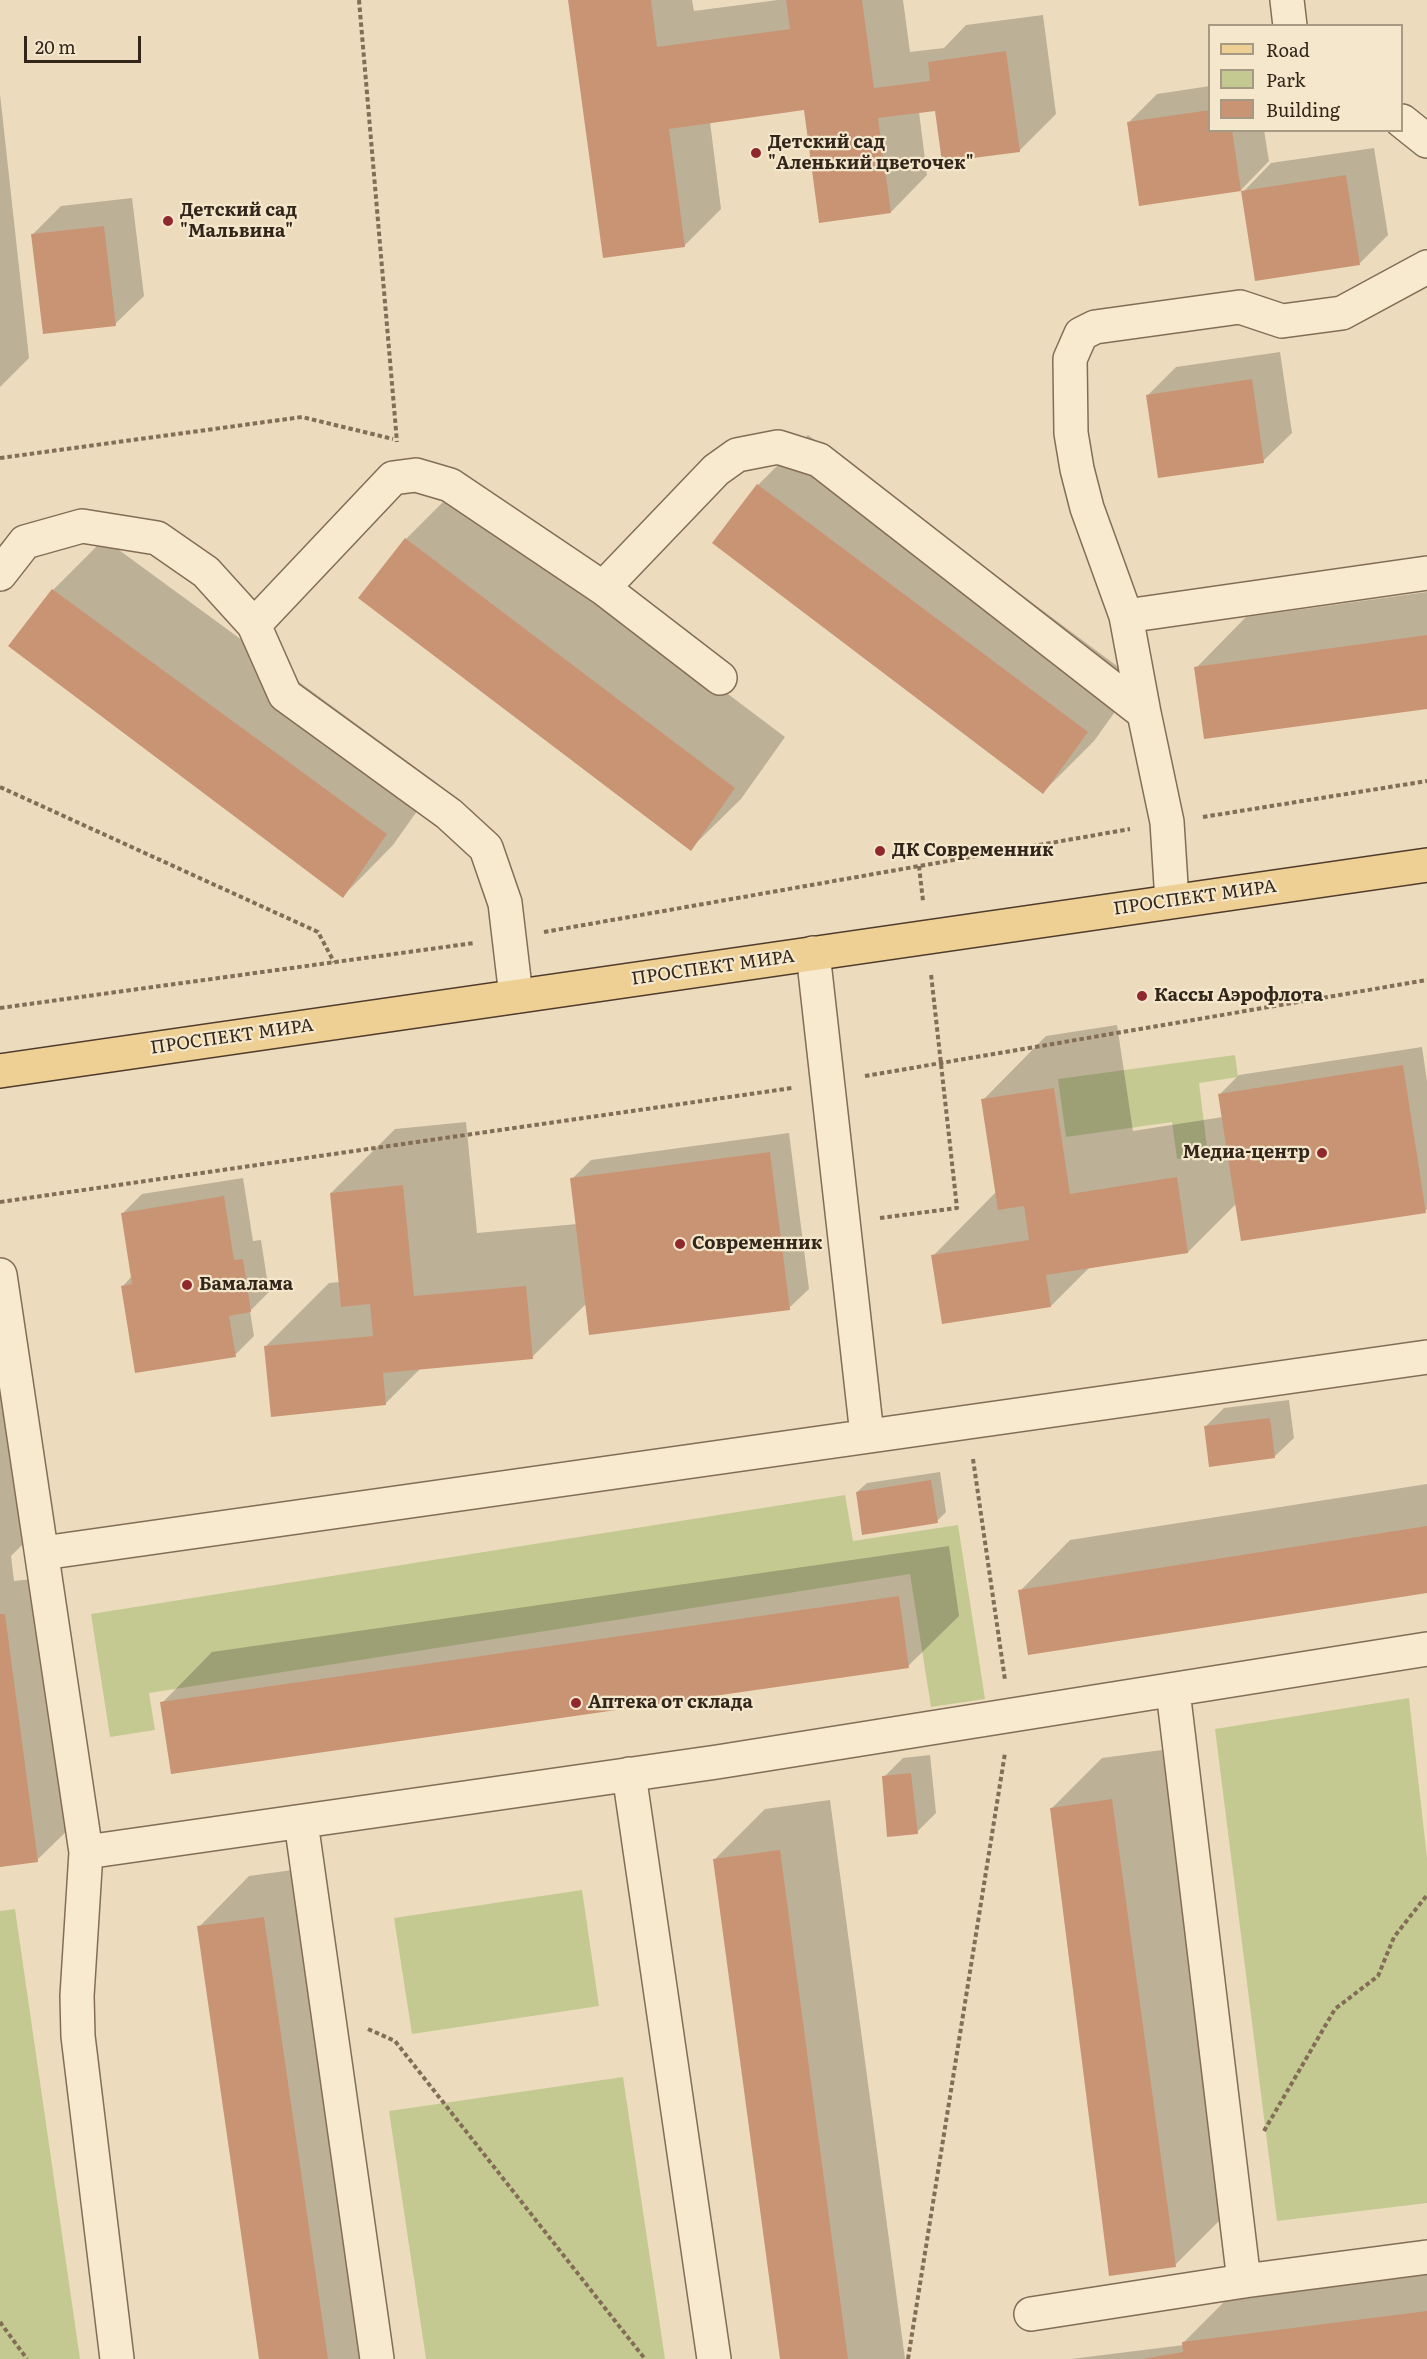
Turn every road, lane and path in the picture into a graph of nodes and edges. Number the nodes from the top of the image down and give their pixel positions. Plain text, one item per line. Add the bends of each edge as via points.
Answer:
1 (359, 0) edge
2 (1287, 0) edge
3 (1290, 24) edge
4 (1403, 123) edge
5 (1427, 141) edge
6 (1427, 267) edge
7 (397, 440) junction
8 (0, 458) edge
9 (393, 478) junction
10 (1427, 573) edge
11 (0, 574) edge
12 (603, 588) junction
13 (1126, 616) junction
14 (254, 625) junction
15 (720, 678) dead end
16 (1144, 713) junction
17 (1427, 781) edge
18 (0, 787) edge
19 (1167, 822) junction
20 (1427, 865) edge
21 (919, 866) junction
22 (1172, 902) junction
23 (927, 937) junction
24 (508, 938) junction
25 (813, 953) junction
26 (334, 962) junction
27 (1427, 980) edge
28 (516, 996) junction
29 (0, 1008) edge
30 (939, 1063) junction
31 (0, 1071) edge
32 (830, 1083) junction
33 (0, 1202) edge
34 (845, 1222) junction
35 (0, 1275) edge
36 (1427, 1357) edge
37 (968, 1423) junction
38 (867, 1436) junction
39 (43, 1552) junction
40 (1427, 1649) edge
41 (1173, 1691) junction
42 (1010, 1717) junction
43 (629, 1774) junction
44 (301, 1822) junction
45 (86, 1852) junction
46 (1427, 1895) edge
47 (329, 2011) junction
48 (1261, 2137) dead end
49 (1427, 2257) edge
50 (1244, 2281) junction
51 (1030, 2314) dead end
52 (0, 2322) edge
53 (27, 2359) edge
54 (117, 2359) edge
55 (377, 2359) edge
56 (645, 2359) edge
57 (714, 2359) edge
58 (908, 2359) edge

1 - 7 path
2 - 3 lane
4 - 5 lane
6 - 13 lane via 1342,313 1282,321 1240,307 1095,327 1081,334 1071,359 1072,442 1087,508
7 - 8 path via 302,417
7 - 9 path
9 - 12 lane via 416,476 450,485
9 - 14 lane
10 - 13 lane
11 - 14 lane via 25,542 82,526 157,538 206,572
12 - 15 lane
12 - 16 lane via 716,470 737,455 778,447 819,460
13 - 16 lane
14 - 24 lane via 285,695 449,814 486,848 505,903
16 - 19 lane
17 - 19 path
18 - 26 path via 318,932
19 - 21 path
19 - 22 lane
20 - 22 main road, ПРОСПЕКТ МИРА
21 - 23 path
21 - 24 path
22 - 23 main road, ПРОСПЕКТ МИРА
23 - 25 main road, ПРОСПЕКТ МИРА
23 - 30 path
24 - 26 path
24 - 28 lane
25 - 28 main road, ПРОСПЕКТ МИРА
25 - 32 lane
26 - 29 path
27 - 30 path
28 - 31 main road, ПРОСПЕКТ МИРА
30 - 32 path
30 - 34 path via 957,1208
32 - 33 path
32 - 34 lane
34 - 38 lane
35 - 39 lane
36 - 37 lane
37 - 38 lane
37 - 42 path
38 - 39 lane
39 - 45 lane
40 - 41 lane
41 - 42 lane
41 - 50 lane
42 - 43 lane
42 - 58 path
43 - 44 lane
43 - 57 lane
44 - 45 lane
44 - 47 lane
45 - 54 lane via 78,2036
46 - 48 path via 1394,1938 1378,1976 1335,2009
47 - 55 lane
47 - 56 path via 395,2041
49 - 50 lane
50 - 51 lane
52 - 53 path

